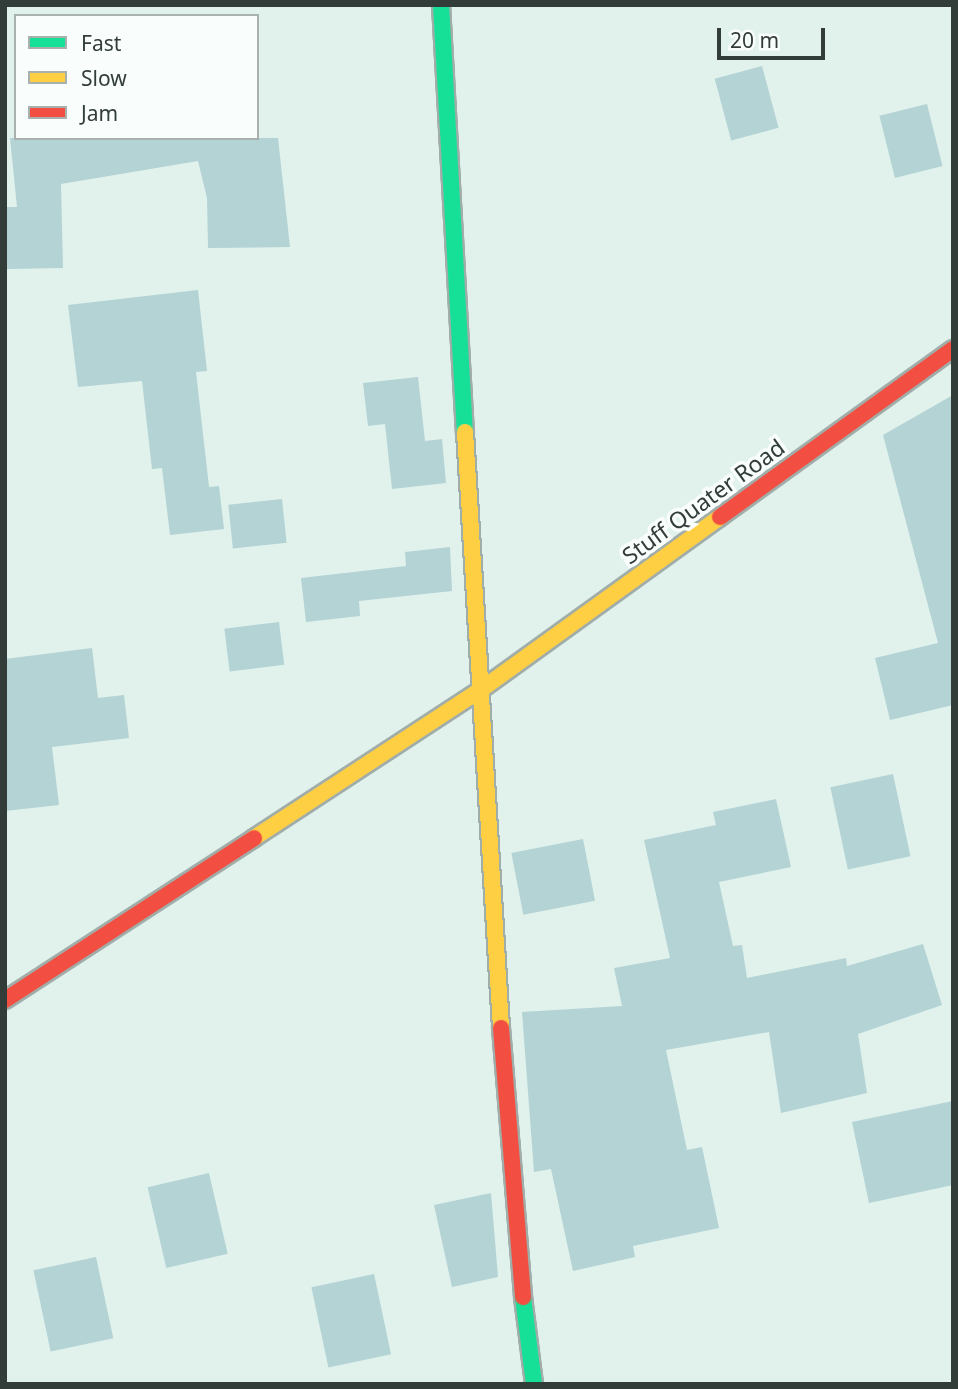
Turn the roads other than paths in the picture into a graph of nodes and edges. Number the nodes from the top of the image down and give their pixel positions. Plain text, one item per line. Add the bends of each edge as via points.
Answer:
1 (441, 5) edge
2 (953, 349) edge
3 (479, 691) junction
4 (5, 1000) edge
5 (534, 1384) edge

1 - 3 street
2 - 3 street, Stuff Quater Road
3 - 4 street, Stuff Quater Road
3 - 5 street via 518,1257

